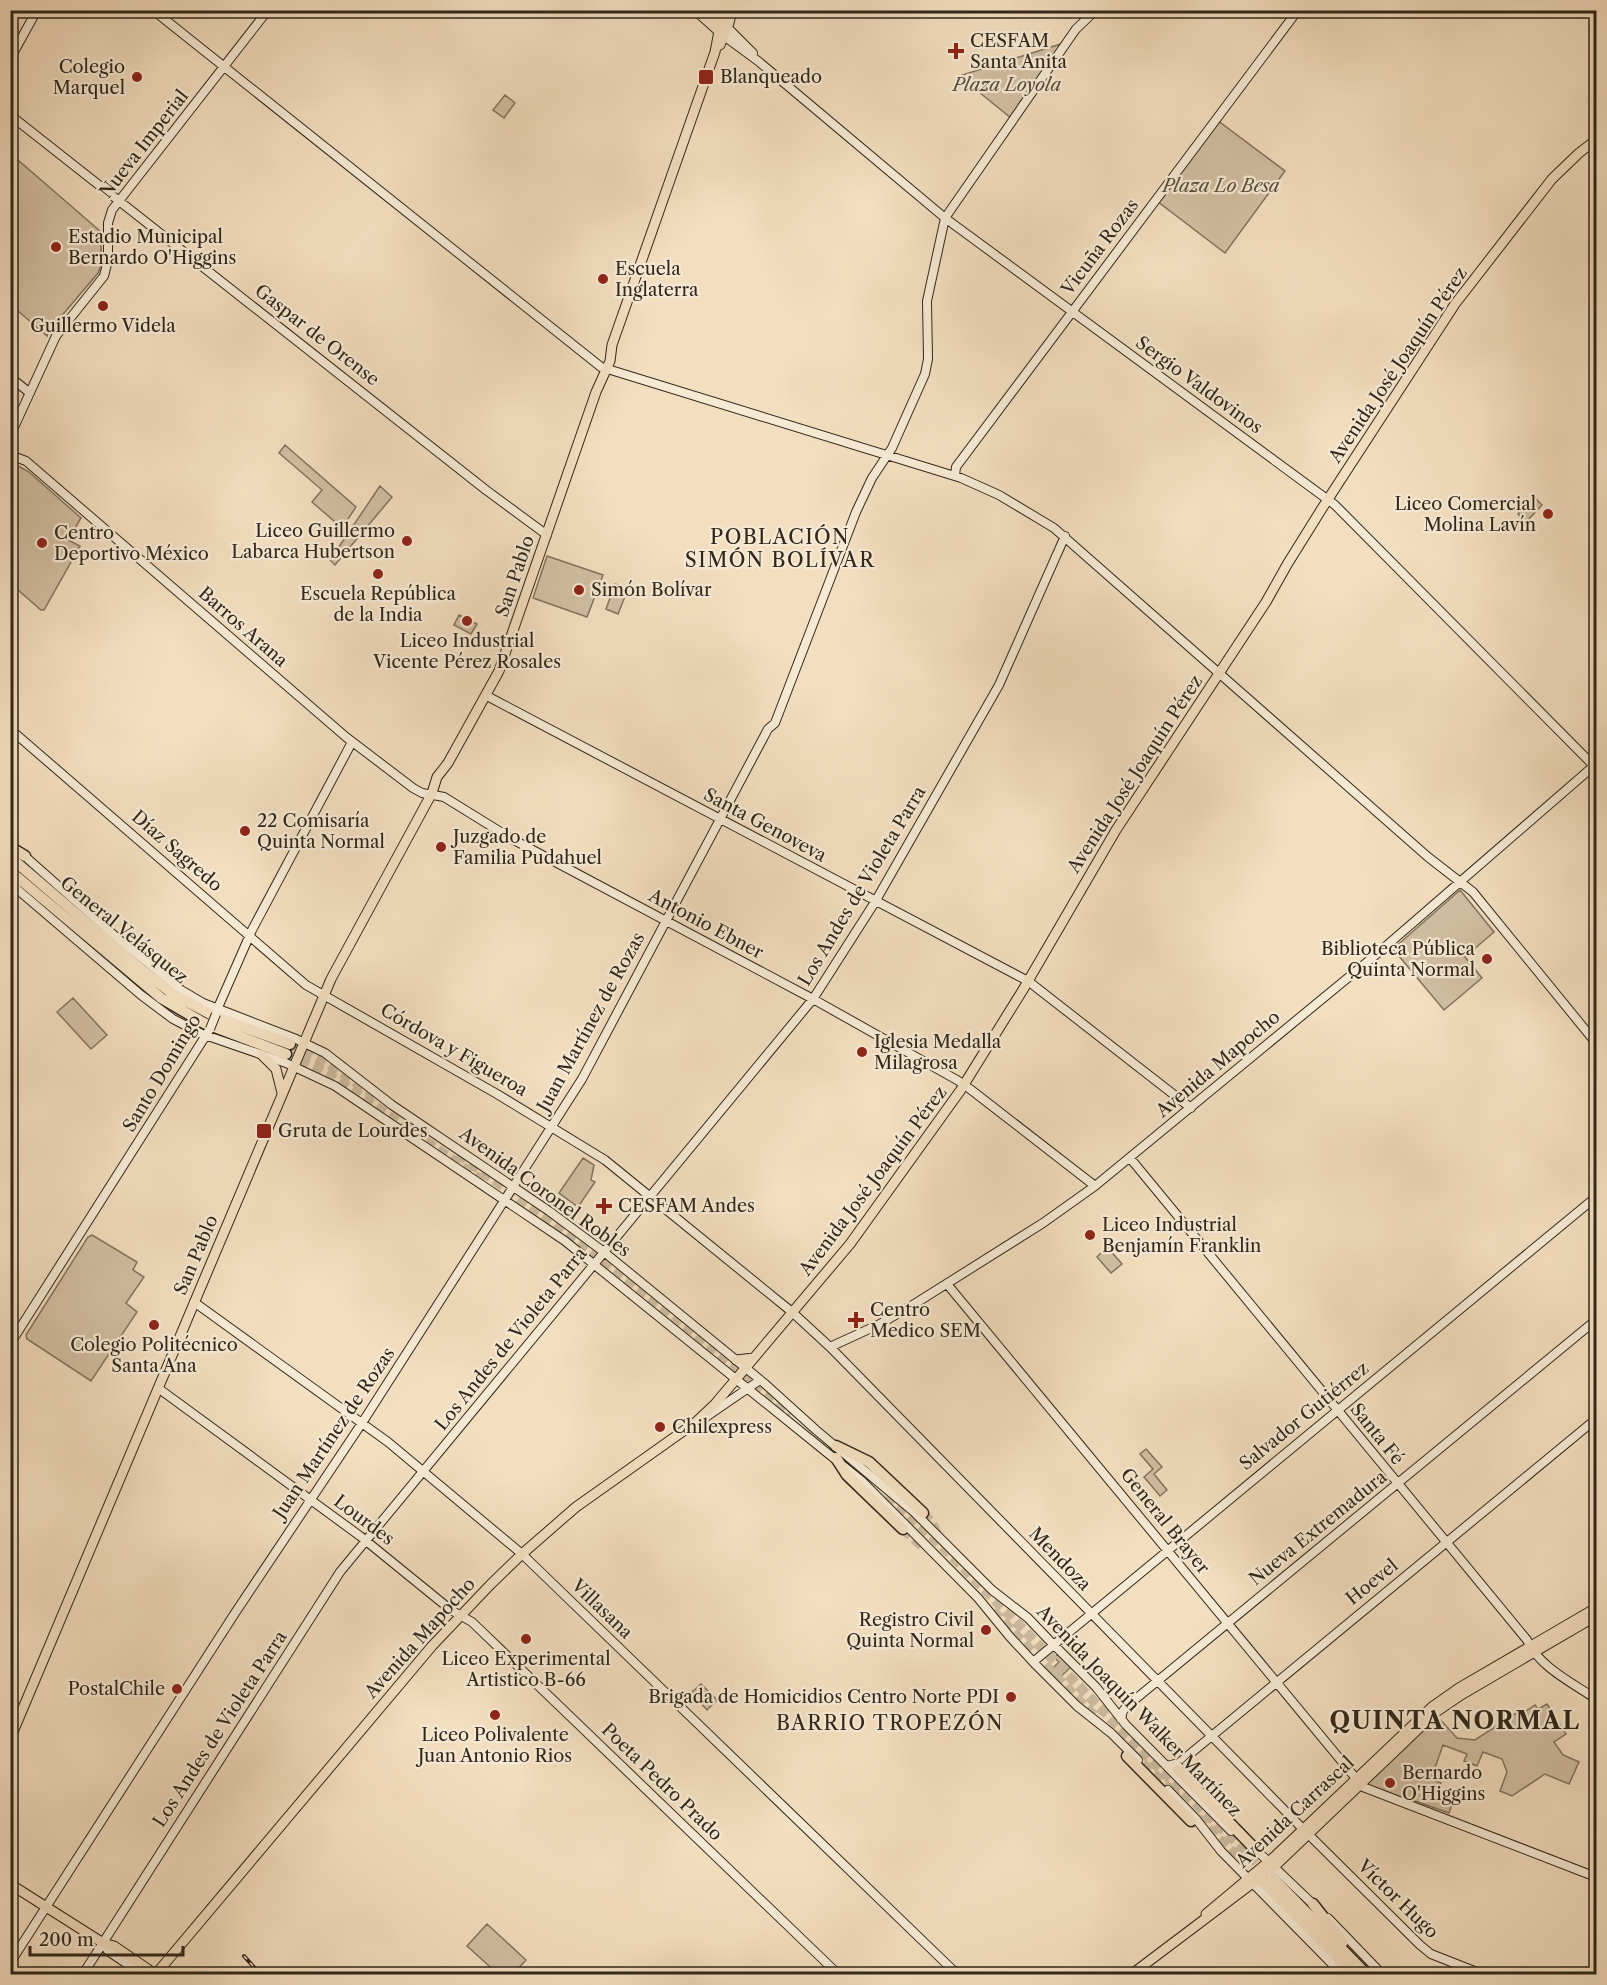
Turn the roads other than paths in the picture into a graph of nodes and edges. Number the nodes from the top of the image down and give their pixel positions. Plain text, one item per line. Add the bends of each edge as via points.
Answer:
1 (37, 10) edge
2 (153, 10) edge
3 (268, 10) edge
4 (695, 10) edge
5 (703, 10) edge
6 (730, 10) edge
7 (1096, 10) edge
8 (1298, 10) edge
9 (723, 29) junction
10 (10, 59) edge
11 (225, 68) junction
12 (10, 115) edge
13 (1596, 140) edge
14 (119, 200) junction
15 (945, 218) junction
16 (1072, 312) junction
17 (604, 368) junction
18 (10, 377) edge
19 (30, 393) junction
20 (10, 436) edge
21 (10, 455) edge
22 (887, 456) junction
23 (954, 476) junction
24 (1328, 499) junction
25 (547, 535) junction
26 (1065, 536) junction
27 (1219, 674) junction
28 (487, 696) junction
29 (10, 729) edge
30 (352, 742) junction
31 (1595, 765) edge
32 (432, 794) junction
33 (720, 820) junction
34 (10, 845) edge
35 (25, 856) joint
36 (10, 857) edge
37 (10, 871) edge
38 (1459, 882) junction
39 (12, 884) edge
40 (875, 902) junction
41 (666, 921) junction
42 (249, 936) junction
43 (1028, 981) junction
44 (324, 996) junction
45 (813, 999) junction
46 (217, 1012) junction
47 (208, 1032) junction
48 (303, 1042) junction
49 (1596, 1043) edge
50 (262, 1055) junction
51 (294, 1066) junction
52 (964, 1085) junction
53 (282, 1093) junction
54 (1191, 1108) junction
55 (552, 1127) junction
56 (1130, 1158) junction
57 (1095, 1186) junction
58 (513, 1187) junction
59 (650, 1196) junction
60 (1596, 1197) edge
61 (505, 1200) junction
62 (604, 1252) junction
63 (594, 1264) junction
64 (947, 1284) junction
65 (195, 1302) junction
66 (792, 1312) junction
67 (1596, 1320) edge
68 (10, 1344) edge
69 (830, 1347) junction
70 (754, 1358) junction
71 (736, 1360) junction
72 (745, 1368) junction
73 (760, 1380) junction
74 (736, 1381) junction
75 (158, 1388) junction
76 (746, 1388) junction
77 (1337, 1410) junction
78 (1596, 1419) edge
79 (696, 1422) junction
80 (362, 1423) junction
81 (836, 1446) junction
82 (836, 1458) junction
83 (423, 1472) junction
84 (1397, 1484) junction
85 (309, 1500) junction
86 (924, 1513) tunnel mouth
87 (903, 1530) tunnel mouth
88 (366, 1541) junction
89 (1446, 1543) junction
90 (1167, 1550) junction
91 (522, 1554) junction
92 (1596, 1608) edge
93 (1090, 1613) junction
94 (461, 1615) junction
95 (1596, 1616) edge
96 (1228, 1623) junction
97 (1054, 1644) junction
98 (1531, 1650) junction
99 (1033, 1662) junction
100 (1157, 1681) junction
101 (1276, 1683) junction
102 (1596, 1699) edge
103 (1121, 1719) junction
104 (1211, 1736) junction
105 (10, 1739) edge
106 (1127, 1755) dead end
107 (1172, 1768) junction
108 (1358, 1782) junction
109 (1191, 1821) joint
110 (1306, 1832) junction
111 (1221, 1851) junction
112 (1257, 1851) joint
113 (1263, 1875) junction
114 (1596, 1877) edge
115 (10, 1884) edge
116 (1313, 1904) junction
117 (46, 1907) junction
118 (103, 1943) junction
119 (10, 1963) edge
120 (83, 1974) edge
121 (142, 1974) edge
122 (156, 1974) edge
123 (838, 1974) edge
124 (957, 1974) edge
125 (1132, 1974) edge
126 (1342, 1974) edge
127 (1354, 1974) edge
128 (1368, 1974) edge
129 (1382, 1974) edge
130 (1482, 1974) edge

1 - 10 street
2 - 11 street
3 - 11 street, Nueva Imperial
4 - 9 main road
5 - 9 main road
6 - 9 main road, San Pablo
7 - 15 street via 1076,30
8 - 16 street, Vicuña Rozas
9 - 15 street, Sergio Valdovinos
9 - 17 main road, San Pablo
11 - 14 street, Nueva Imperial
11 - 17 street
12 - 14 street, Gaspar de Orense
13 - 24 main road, Avenida José Joaquín Pérez via 1552,179 1461,297
14 - 19 street, Nueva Imperial via 109,219 104,276 56,336
14 - 25 street, Gaspar de Orense
15 - 16 street, Sergio Valdovinos
15 - 22 street, Juan Martínez de Rozas via 927,301 926,369
16 - 23 street, Vicuña Rozas via 956,467
16 - 24 street, Sergio Valdovinos
17 - 22 street
17 - 25 main road, San Pablo
18 - 19 street
19 - 20 street, Nueva Imperial
21 - 30 street, Barros Arana via 26,461
22 - 23 street
22 - 33 street, Juan Martínez de Rozas via 856,512 775,723 768,729
23 - 26 street via 1022,507
24 - 27 main road, Avenida José Joaquín Pérez
24 - 31 street, Sergio Valdovinos
25 - 28 main road, San Pablo
26 - 27 street
26 - 40 street, Los Andes de Violeta Parra via 1003,677
27 - 38 street
27 - 43 main road, Avenida José Joaquín Pérez via 1116,830
28 - 32 main road, San Pablo
28 - 33 street, Santa Genoveva
29 - 42 street, Díaz Sagredo
30 - 32 street, Barros Arana via 413,788
30 - 42 street, Santo Domingo
31 - 38 street, Avenida Mapocho
32 - 41 street, Antonio Ebner via 444,797 512,839
32 - 44 main road, San Pablo
33 - 40 street, Santa Genoveva
33 - 41 street, Juan Martínez de Rozas
34 - 35 highway
35 - 46 street, Avenida Coronel Robles via 161,975
36 - 37 highway, General Velásquez via 174,994 288,1049 204,1023 161,998
38 - 49 street via 1473,892
38 - 54 street, Avenida Mapocho
39 - 47 street, Avenida Coronel Robles via 151,1004 184,1025
40 - 43 street, Santa Genoveva
40 - 45 street, Los Andes de Violeta Parra
41 - 45 street, Antonio Ebner
41 - 55 street, Juan Martínez de Rozas via 591,1065
42 - 44 street, Díaz Sagredo
42 - 46 street, Santo Domingo
43 - 52 main road, Avenida José Joaquín Pérez
43 - 54 street, Santa Genoveva
44 - 48 main road, San Pablo
44 - 55 street, Córdova y Figueroa
45 - 52 street, Antonio Ebner
45 - 59 street, Los Andes de Violeta Parra
46 - 47 street, Santo Domingo, bridge
46 - 48 street, Avenida Coronel Robles
47 - 50 street, Avenida Coronel Robles
47 - 68 street, Santo Domingo
48 - 51 main road, San Pablo
48 - 58 street, Avenida Coronel Robles via 335,1059 392,1105
50 - 51 street, Avenida Coronel Robles
50 - 53 main road via 276,1069
51 - 53 main road, San Pablo
51 - 61 street, Avenida Coronel Robles via 347,1093
52 - 57 street, Antonio Ebner
52 - 66 main road, Avenida José Joaquín Pérez via 850,1244
53 - 65 main road, San Pablo
54 - 56 street, Avenida Mapocho
55 - 58 street, Juan Martínez de Rozas
55 - 59 street, Córdova y Figueroa via 605,1160
56 - 57 street, Avenida Mapocho
56 - 77 street, Santa Fé
57 - 64 street, Avenida Mapocho
58 - 61 street, Juan Martínez de Rozas
58 - 62 street, Avenida Coronel Robles
59 - 62 street, Los Andes de Violeta Parra
59 - 66 street, Córdova y Figueroa
60 - 77 street, Salvador Gutiérrez
61 - 63 street, Avenida Coronel Robles
61 - 80 street, Juan Martínez de Rozas
62 - 63 street, Los Andes de Violeta Parra
62 - 71 street, Avenida Coronel Robles
63 - 74 street, Avenida Coronel Robles
63 - 83 street, Los Andes de Violeta Parra
64 - 69 street, Avenida Mapocho via 880,1324
64 - 90 street, General Brayer
65 - 75 main road, San Pablo
65 - 80 street, Villasana
66 - 69 street, Mendoza
66 - 70 main road, Avenida José Joaquín Pérez
67 - 84 street, Nueva Extremadura
69 - 93 street, Mendoza
70 - 71 main road
70 - 72 main road, Avenida José Joaquín Pérez
71 - 72 street, Avenida Coronel Robles
72 - 73 street, Avenida Coronel Robles
72 - 74 main road, Avenida José Joaquín Pérez
73 - 76 street, Avenida Mapocho
73 - 81 street, Avenida Joaquín Walker Martínez
74 - 76 street, Avenida Coronel Robles
74 - 79 main road, Avenida José Joaquín Pérez
75 - 85 street, Lourdes
75 - 105 main road, San Pablo
76 - 79 street, Avenida Mapocho
76 - 82 street, Avenida Joaquín Walker Martínez
77 - 84 street, Santa Fé
77 - 90 street, Salvador Gutiérrez
78 - 89 street, Hoevel
79 - 91 main road, Avenida Mapocho via 584,1501
80 - 83 street, Villasana
80 - 85 street, Juan Martínez de Rozas
81 - 86 highway via 869,1462
81 - 97 street, Avenida Joaquín Walker Martínez via 914,1512 992,1590
82 - 87 highway via 847,1475
82 - 99 street, Avenida Joaquín Walker Martínez via 971,1590
83 - 88 street, Los Andes de Violeta Parra
83 - 91 street, Villasana
84 - 89 street, Santa Fé
84 - 96 street, Nueva Extremadura
85 - 88 street, Lourdes
85 - 117 street, Juan Martínez de Rozas
88 - 94 street, Lourdes
88 - 118 street, Los Andes de Violeta Parra via 340,1572
89 - 98 street, Santa Fé
89 - 101 street, Hoevel
90 - 93 street, Salvador Gutiérrez
90 - 96 street, General Brayer
91 - 94 main road, Avenida Mapocho
91 - 124 street, Villasana
92 - 98 main road, Avenida Carrascal
93 - 97 street, Salvador Gutiérrez
93 - 100 street, Mendoza
94 - 122 main road, Avenida Mapocho
94 - 123 street, Poeta Pedro Prado via 496,1644
95 - 98 main road, Avenida Carrascal
96 - 100 street, Nueva Extremadura
96 - 101 street, General Brayer
97 - 99 street, Salvador Gutiérrez
97 - 103 street, Avenida Joaquín Walker Martínez
98 - 102 street, Santa Fé
98 - 108 main road, Avenida Carrascal via 1438,1702
99 - 111 street, Avenida Joaquín Walker Martínez via 1116,1738 1192,1815
100 - 103 street, Nueva Extremadura via 1127,1706
100 - 104 street, Mendoza
101 - 104 street, Hoevel
101 - 108 street, General Brayer
103 - 107 street, Avenida Joaquín Walker Martínez
104 - 107 street, Hoevel
104 - 110 street, Mendoza
106 - 109 highway
107 - 112 highway
108 - 110 main road, Avenida Carrascal
108 - 114 street via 1371,1791
109 - 111 street
110 - 113 main road, Avenida Carrascal
110 - 130 street, Víctor Hugo via 1427,1951
111 - 113 street, Avenida Joaquín Walker Martínez
112 - 113 street, Avenida Joaquín Walker Martínez
113 - 116 street, Avenida Joaquín Walker Martínez
113 - 125 main road, Avenida Carrascal
113 - 126 street, Avenida Joaquín Walker Martínez
113 - 127 highway
113 - 128 highway
115 - 117 main road
116 - 128 highway
116 - 129 street, Avenida Joaquín Walker Martínez
117 - 118 main road
117 - 119 street, Juan Martínez de Rozas
118 - 120 street, Los Andes de Violeta Parra
118 - 121 street via 108,1952
118 - 122 main road

